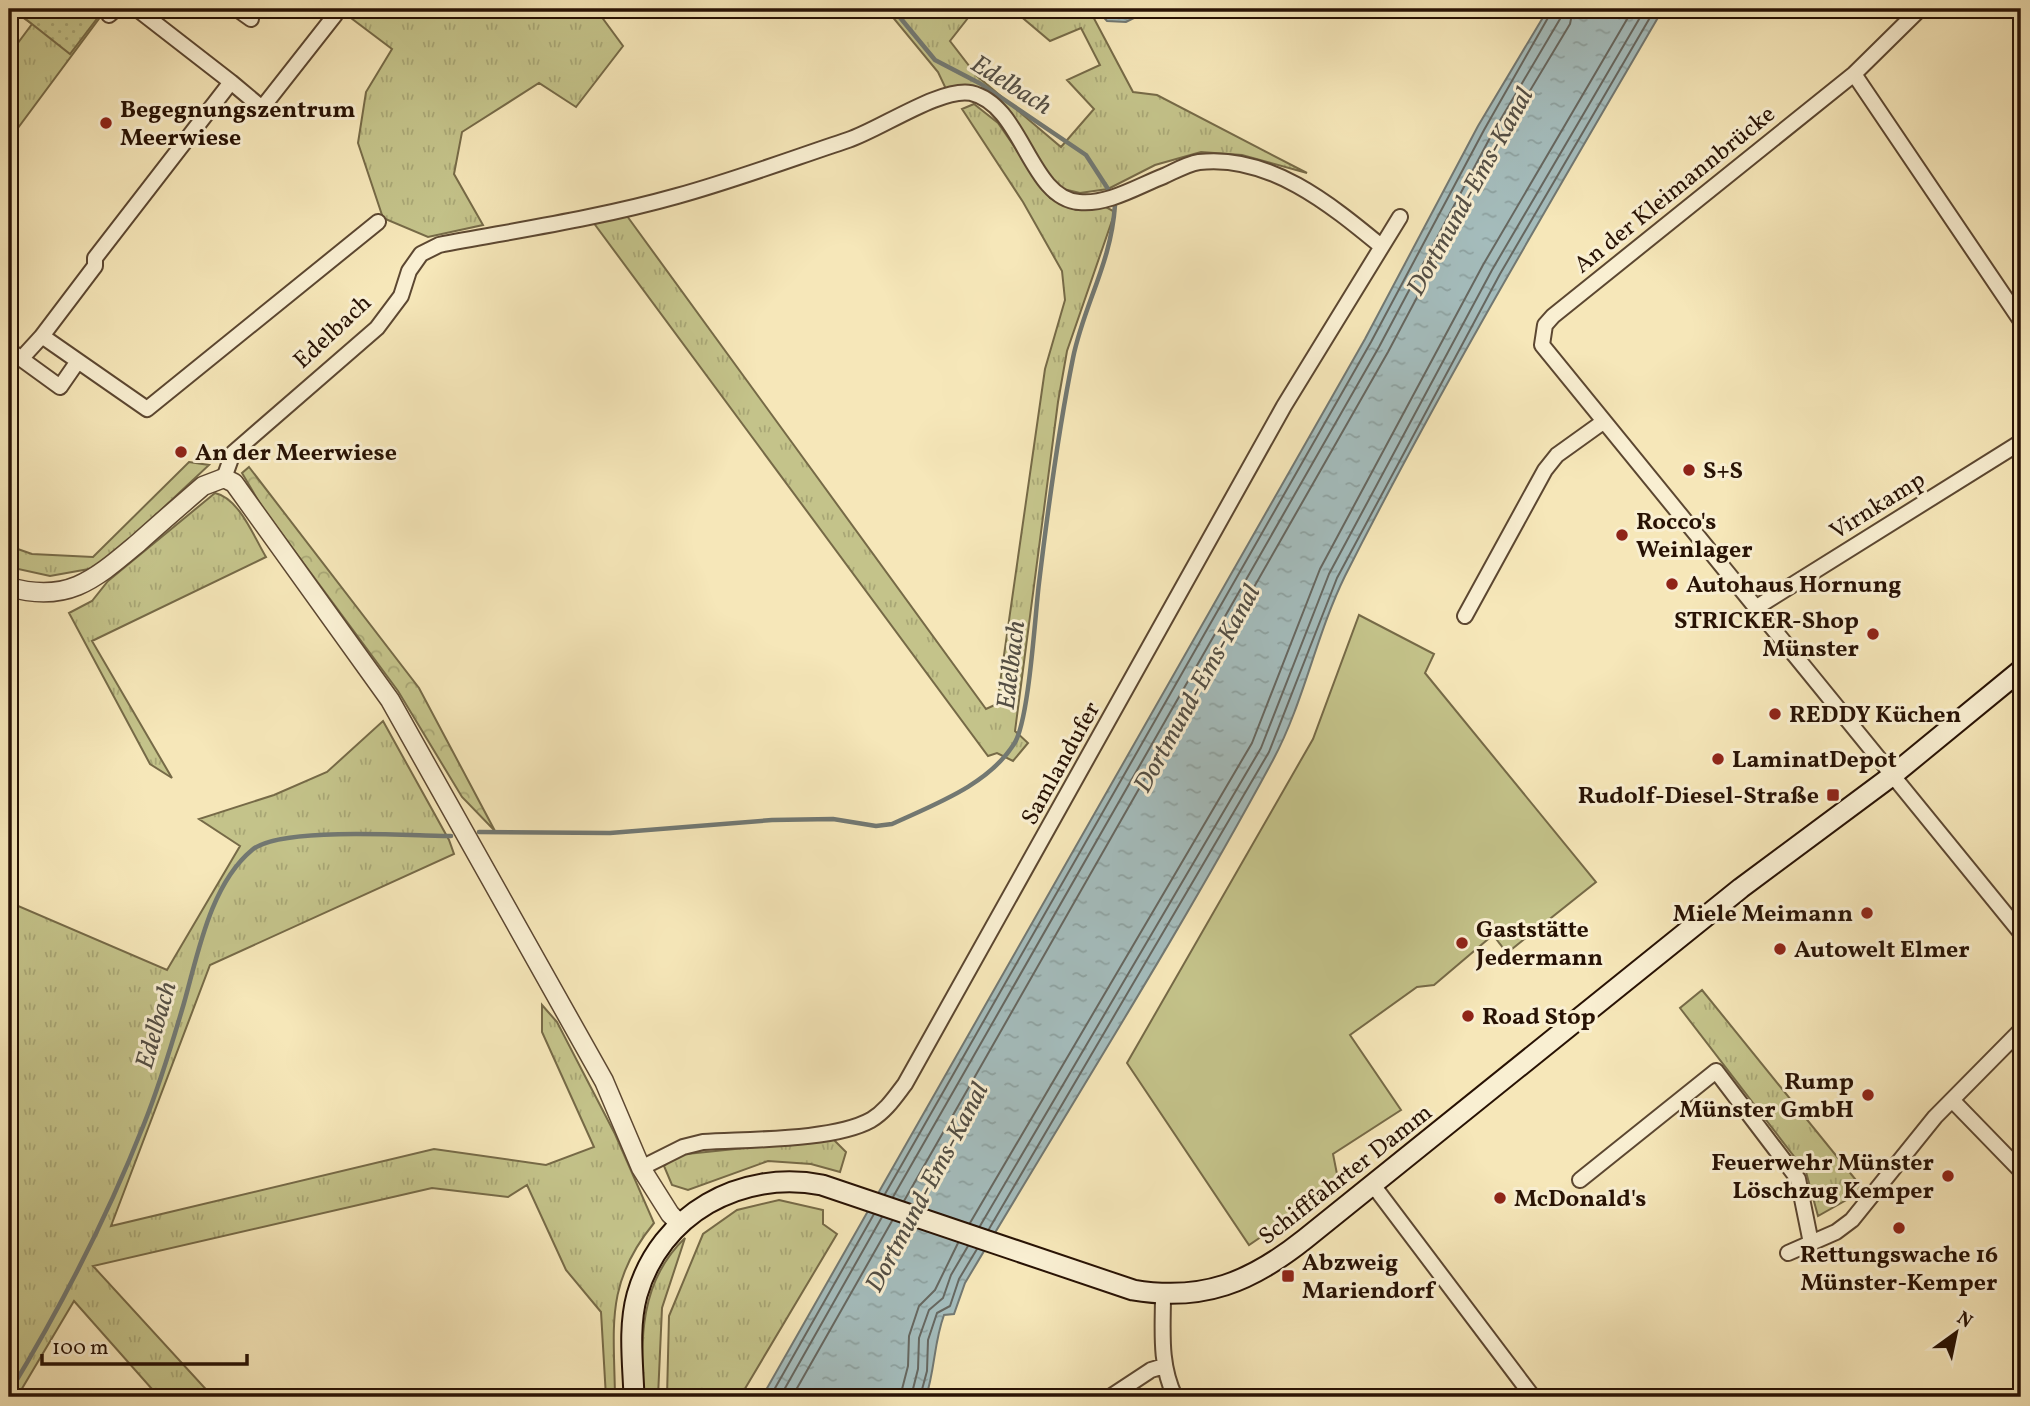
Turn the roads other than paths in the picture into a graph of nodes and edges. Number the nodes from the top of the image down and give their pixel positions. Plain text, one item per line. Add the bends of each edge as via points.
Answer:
1 (136, 9) edge
2 (237, 9) edge
3 (1920, 9) edge
4 (335, 15) dead end
5 (251, 19) dead end
6 (1854, 74) junction
7 (231, 82) junction
8 (1400, 217) dead end
9 (378, 222) dead end
10 (1381, 246) junction
11 (2021, 321) edge
12 (42, 336) junction
13 (15, 354) edge
14 (78, 361) junction
15 (1603, 422) junction
16 (2021, 442) edge
17 (224, 478) junction
18 (9, 587) edge
19 (1757, 607) junction
20 (1465, 615) dead end
21 (2021, 670) edge
22 (1893, 775) junction
23 (2021, 933) edge
24 (2021, 1030) edge
25 (1952, 1100) junction
26 (641, 1168) junction
27 (2021, 1171) edge
28 (1580, 1180) dead end
29 (1373, 1185) junction
30 (680, 1224) junction
31 (1811, 1242) junction
32 (1788, 1252) dead end
33 (1163, 1294) junction
34 (1164, 1366) junction
35 (634, 1397) edge
36 (1110, 1397) edge
37 (1175, 1397) edge
38 (1533, 1397) edge

1 - 7 street
2 - 5 street
3 - 6 street, An der Kleimannbrücke
4 - 7 street via 262,108
6 - 11 street
6 - 15 street, An der Kleimannbrücke via 1545,324 1546,351
7 - 12 street via 95,258 95,266
8 - 10 street, Samlandufer
9 - 14 street via 147,409
10 - 17 street, Edelbach via 1333,207 1290,182 1240,162 1196,162 1108,199 1078,202 1054,192 992,105 970,93 939,98 854,138 677,197 439,245 421,254 409,271 401,296 377,328 233,453
10 - 26 street, Samlandufer via 1284,405 905,1084 888,1107 870,1120 834,1132 703,1142
12 - 13 street
12 - 14 street
13 - 14 street via 60,387
15 - 19 street, An der Kleimannbrücke
15 - 20 street via 1557,455 1545,470
16 - 19 street, Virnkamp
17 - 18 street via 203,486 97,578 56,593
17 - 26 street via 243,492 390,699 604,1081
19 - 22 street, An der Kleimannbrücke
21 - 22 main road, Schifffahrter Damm
22 - 23 street
22 - 29 main road, Schifffahrter Damm via 1741,888
24 - 25 street
25 - 27 street
25 - 31 street via 1852,1220
26 - 30 street
28 - 31 street via 1716,1071 1798,1179
29 - 33 main road, Schifffahrter Damm via 1260,1270 1199,1293
29 - 38 street
30 - 33 main road, Schifffahrter Damm via 713,1199 760,1182 808,1182 1111,1284
30 - 35 main road, Schifffahrter Damm via 653,1259 637,1297 632,1325
31 - 32 street
33 - 34 street
34 - 36 street
34 - 37 street

